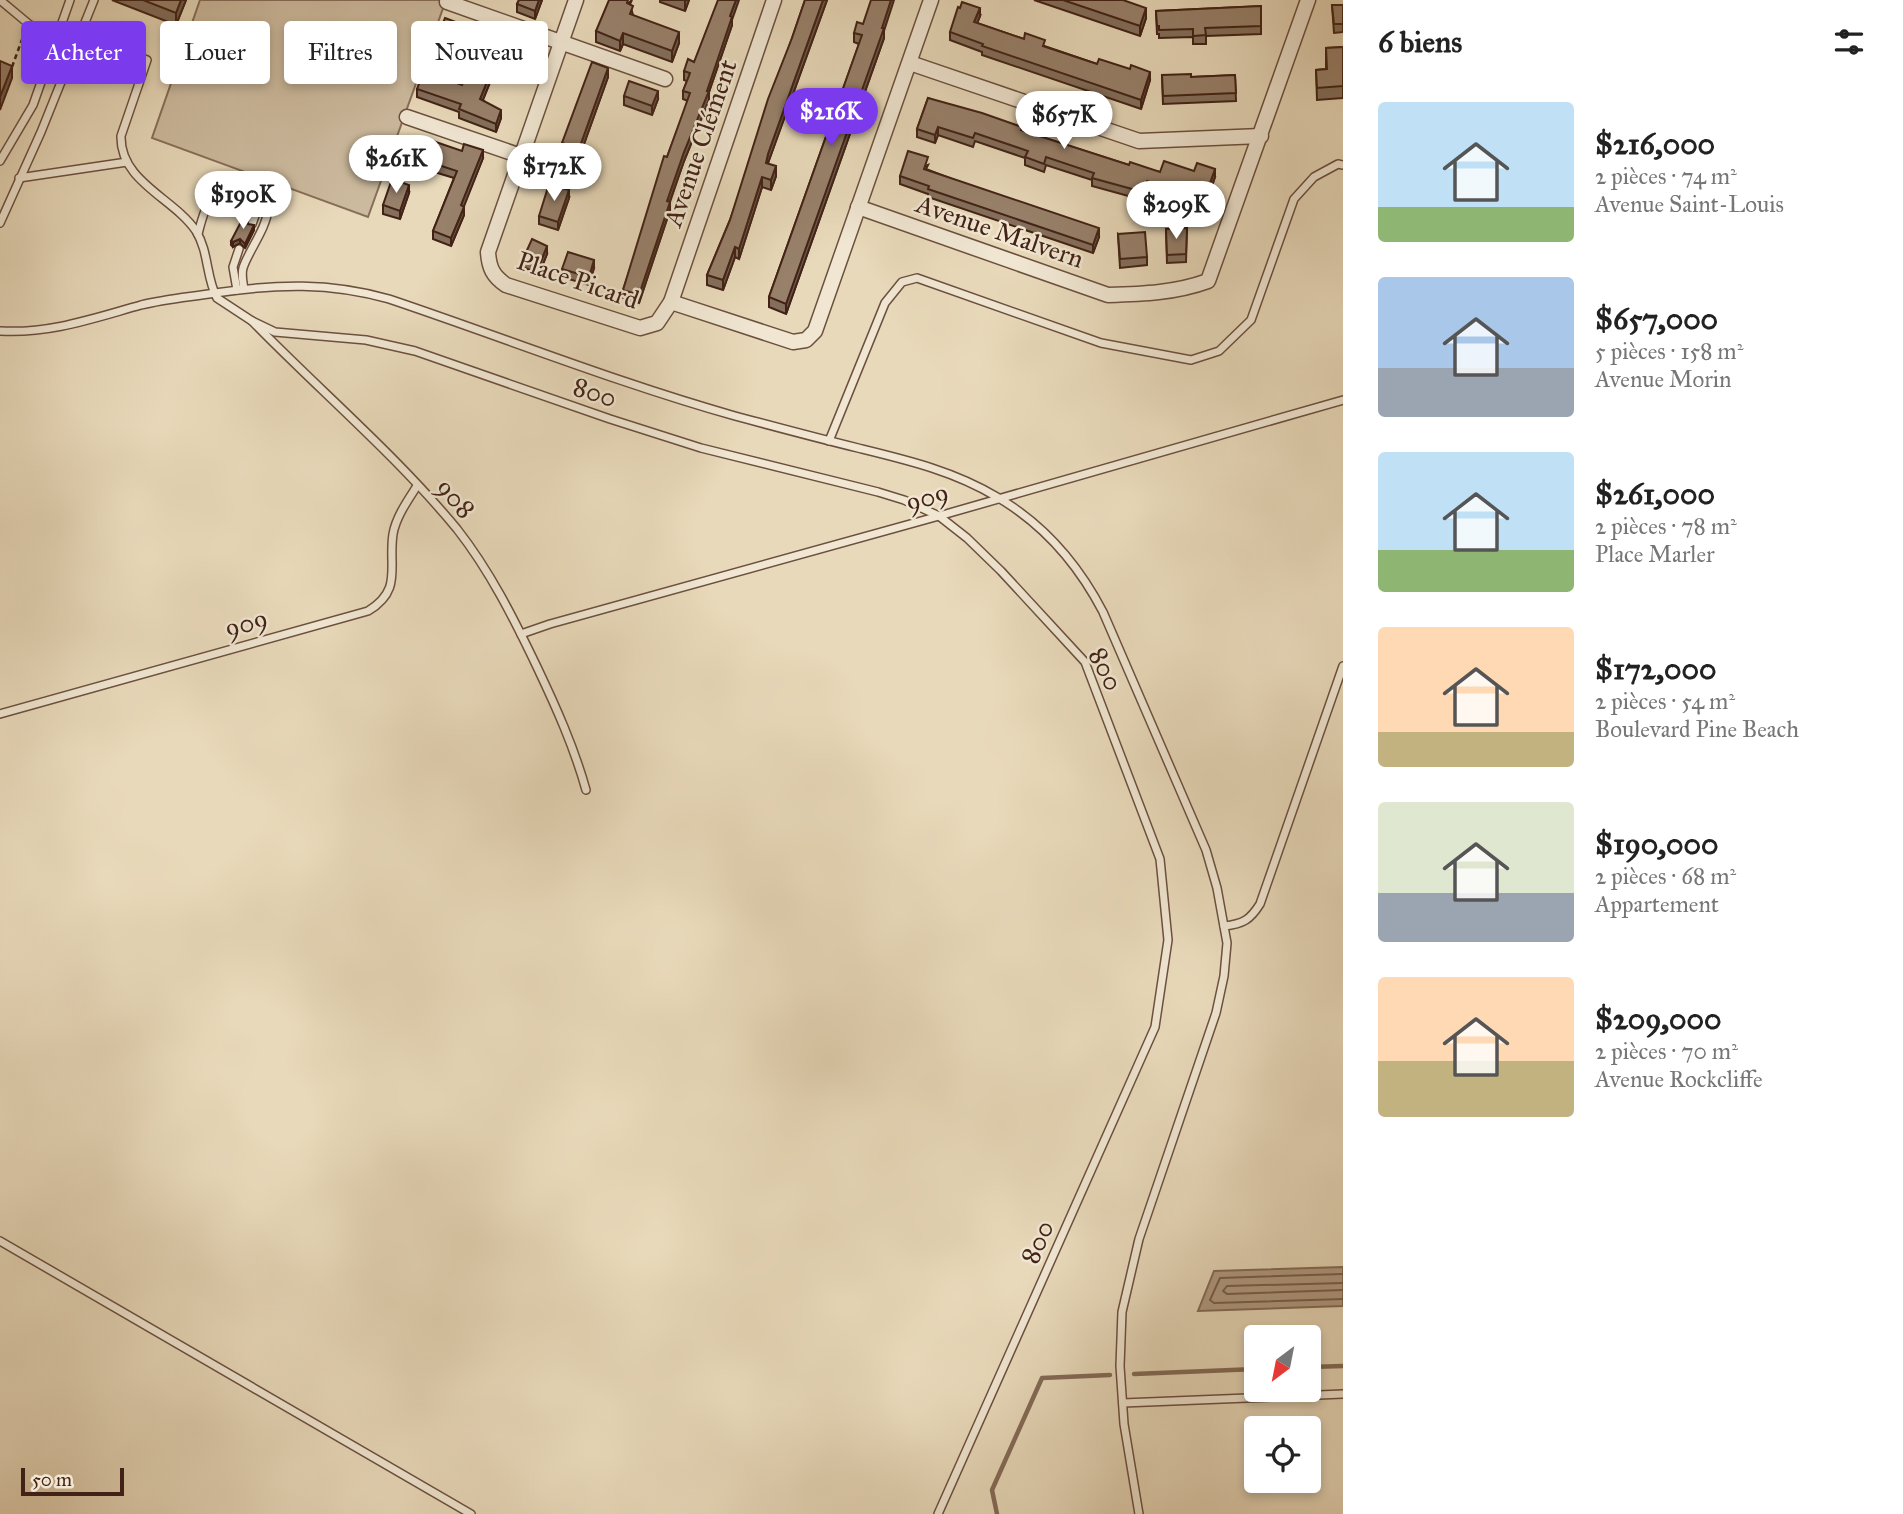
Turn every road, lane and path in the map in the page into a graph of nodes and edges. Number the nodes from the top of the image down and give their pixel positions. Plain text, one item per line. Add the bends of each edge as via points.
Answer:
1 (0, 0) edge
2 (70, 0) edge
3 (94, 0) edge
4 (576, 0) edge
5 (774, 0) edge
6 (931, 0) edge
7 (1308, 0) edge
8 (447, 2) dead end
9 (26, 21) edge
10 (62, 21) edge
11 (85, 21) edge
12 (21, 42) edge
13 (561, 42) junction
14 (910, 63) junction
15 (8, 76) edge
16 (665, 79) dead end
17 (40, 84) edge
18 (60, 84) edge
19 (138, 84) edge
20 (407, 117) dead end
21 (1261, 136) junction
22 (521, 156) junction
23 (0, 161) edge
24 (127, 162) junction
25 (1343, 165) edge
26 (19, 178) junction
27 (245, 184) junction
28 (858, 207) junction
29 (0, 223) edge
30 (252, 224) edge
31 (198, 234) junction
32 (239, 250) dead end
33 (240, 289) junction
34 (214, 293) junction
35 (671, 302) junction
36 (252, 321) junction
37 (0, 331) edge
38 (1343, 400) edge
39 (829, 441) junction
40 (417, 486) junction
41 (1000, 498) junction
42 (939, 516) junction
43 (521, 634) junction
44 (1343, 666) edge
45 (0, 714) edge
46 (586, 790) dead end
47 (1224, 926) junction
48 (0, 1241) edge
49 (1343, 1394) edge
50 (1123, 1403) junction
51 (471, 1514) edge
52 (938, 1514) edge
53 (1139, 1514) edge

1 - 9 lane
2 - 10 lane
3 - 11 lane
4 - 13 street
5 - 35 street, Avenue Clément
6 - 14 street
7 - 21 street
8 - 13 street
12 - 15 path
13 - 16 street
13 - 22 street
14 - 21 street via 1139,142
14 - 28 street
17 - 23 lane
18 - 26 lane
19 - 24 lane via 121,136
20 - 22 street
21 - 28 street, Avenue Malvern via 1208,281 1186,289 1108,295
22 - 35 street, Place Picard via 488,252 492,272 506,285 640,328 657,323
24 - 26 lane
24 - 31 lane
25 - 39 lane via 1314,177 1294,199 1251,320 1219,351 1191,359 1101,343 917,278 902,282 885,303
26 - 29 lane
27 - 30 lane via 259,204
27 - 31 lane via 226,185 212,198
27 - 33 lane via 264,196 268,211 242,270
28 - 35 street, Place Picard via 815,331 806,340 793,342
31 - 34 lane
32 - 33 lane via 234,262
33 - 34 lane
33 - 39 lane via 306,285 367,293 699,405
34 - 36 lane, 908
34 - 37 lane via 163,300 48,330
36 - 40 lane, 908
36 - 42 lane, 800 via 283,334 396,345 701,448 878,492
38 - 41 lane, 909
39 - 41 lane via 929,466
40 - 43 lane, 908 via 476,555
40 - 45 lane, 909 via 396,522 388,594 368,611
41 - 42 lane, 909
41 - 47 lane via 1060,546 1098,602 1206,850
42 - 43 lane, 909
42 - 52 lane, 800 via 1001,571 1085,662 1160,859 1168,940 1155,1027
43 - 46 lane, 908 via 567,735
44 - 47 lane via 1260,904 1248,920
47 - 50 lane via 1224,976 1216,1013 1147,1213 1122,1312
48 - 51 lane
49 - 50 lane
50 - 53 lane

